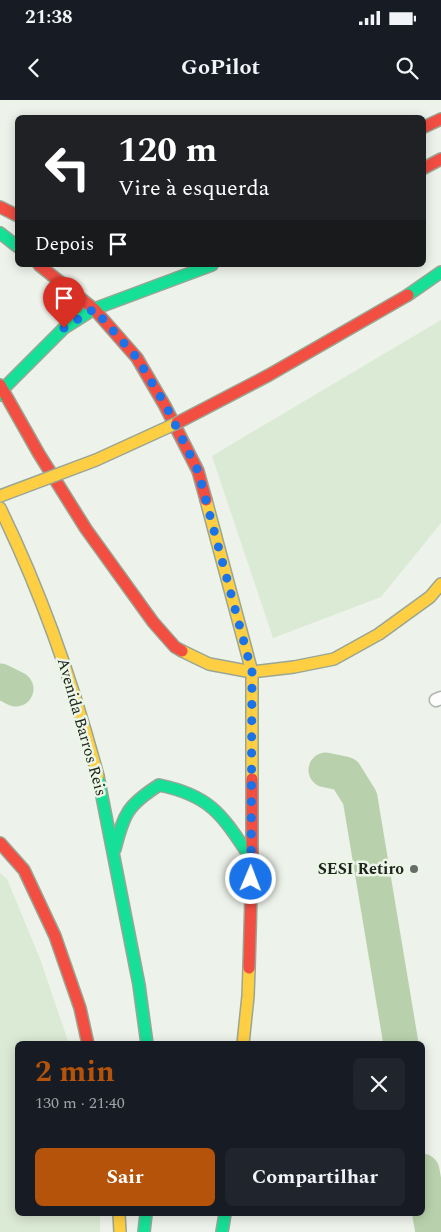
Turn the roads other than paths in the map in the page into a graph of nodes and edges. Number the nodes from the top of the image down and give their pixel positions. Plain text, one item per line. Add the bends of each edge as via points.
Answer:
1 (441, 119) edge
2 (426, 125) edge
3 (441, 159) edge
4 (426, 167) edge
5 (0, 207) edge
6 (15, 214) edge
7 (0, 233) edge
8 (15, 245) edge
9 (42, 267) edge
10 (207, 267) edge
11 (441, 272) edge
12 (94, 309) junction
13 (1, 390) edge
14 (0, 486) edge
15 (0, 496) edge
16 (0, 508) edge
17 (16, 539) junction
18 (441, 584) edge
19 (252, 672) junction
20 (0, 843) edge
21 (113, 858) junction
22 (252, 860) junction
23 (87, 1041) edge
24 (147, 1041) edge
25 (243, 1041) edge
26 (119, 1216) edge
27 (146, 1216) edge
28 (225, 1216) edge
29 (120, 1232) edge
30 (144, 1232) edge
31 (222, 1232) edge

1 - 2 main road
3 - 4 main road
5 - 6 main road
7 - 8 main road
9 - 12 main road
10 - 12 main road
11 - 15 main road, bridge via 332,340 145,438
12 - 13 main road via 64,328
12 - 19 main road via 137,358 166,406 198,471
13 - 19 main road via 86,529 153,622 176,647 209,664
14 - 17 main road
16 - 17 main road, Avenida Barros Reis
17 - 21 main road, Avenida Barros Reis via 51,623 100,780
18 - 19 main road via 379,634 334,659 294,668
19 - 22 main road
20 - 23 main road via 24,870 55,936 80,1008
21 - 22 main road via 122,818 136,799 159,786 178,789 205,800
21 - 24 main road, Avenida Barros Reis via 145,1016
22 - 25 main road via 248,996
26 - 29 main road
27 - 30 main road
28 - 31 main road

